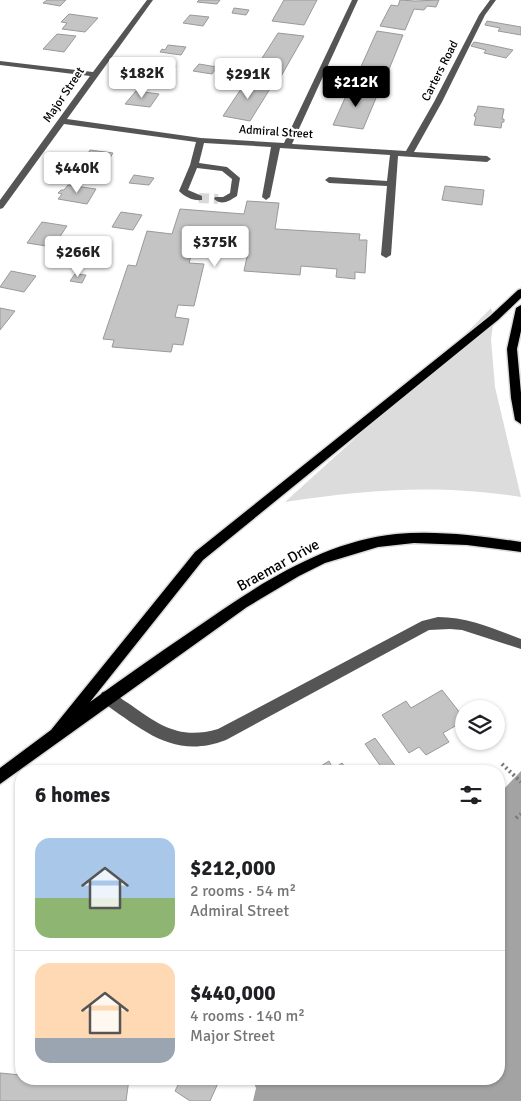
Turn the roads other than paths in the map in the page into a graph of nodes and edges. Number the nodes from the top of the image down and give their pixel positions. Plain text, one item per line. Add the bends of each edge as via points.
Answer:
1 (150, 0) edge
2 (355, 0) edge
3 (493, 0) edge
4 (0, 63) edge
5 (94, 74) junction
6 (64, 120) junction
7 (201, 140) junction
8 (276, 145) junction
9 (287, 146) junction
10 (394, 152) junction
11 (409, 154) junction
12 (487, 159) dead end
13 (194, 166) junction
14 (329, 180) dead end
15 (390, 184) junction
16 (266, 197) dead end
17 (199, 198) tunnel mouth
18 (218, 200) tunnel mouth
19 (0, 206) edge
20 (386, 255) dead end
21 (521, 292) edge
22 (521, 308) edge
23 (521, 420) edge
24 (521, 547) edge
25 (519, 644) dead end
26 (107, 697) junction
27 (57, 732) junction
28 (15, 765) edge
29 (15, 765) edge
30 (0, 777) edge

1 - 5 street, Major Street
2 - 9 street
3 - 11 street, Carters Road
4 - 5 street
5 - 6 street, Major Street
6 - 7 street, Admiral Street
6 - 19 street, Major Street
7 - 8 street, Admiral Street
7 - 13 street
8 - 9 street, Admiral Street
8 - 16 street
9 - 10 street, Admiral Street
10 - 11 street, Admiral Street
10 - 15 street
11 - 12 street, Admiral Street
13 - 17 street via 183,191
13 - 18 street via 224,169 236,178 234,194
14 - 15 street
15 - 20 street
21 - 27 main road via 494,318 199,556
22 - 23 main road via 512,348
24 - 26 main road, Braemar Drive via 469,539 416,538 378,542 339,552 304,567 236,608
25 - 26 street via 440,621 221,735 199,741 161,732
26 - 27 main road, Braemar Drive
27 - 28 main road, Braemar Drive
29 - 30 main road, Braemar Drive

